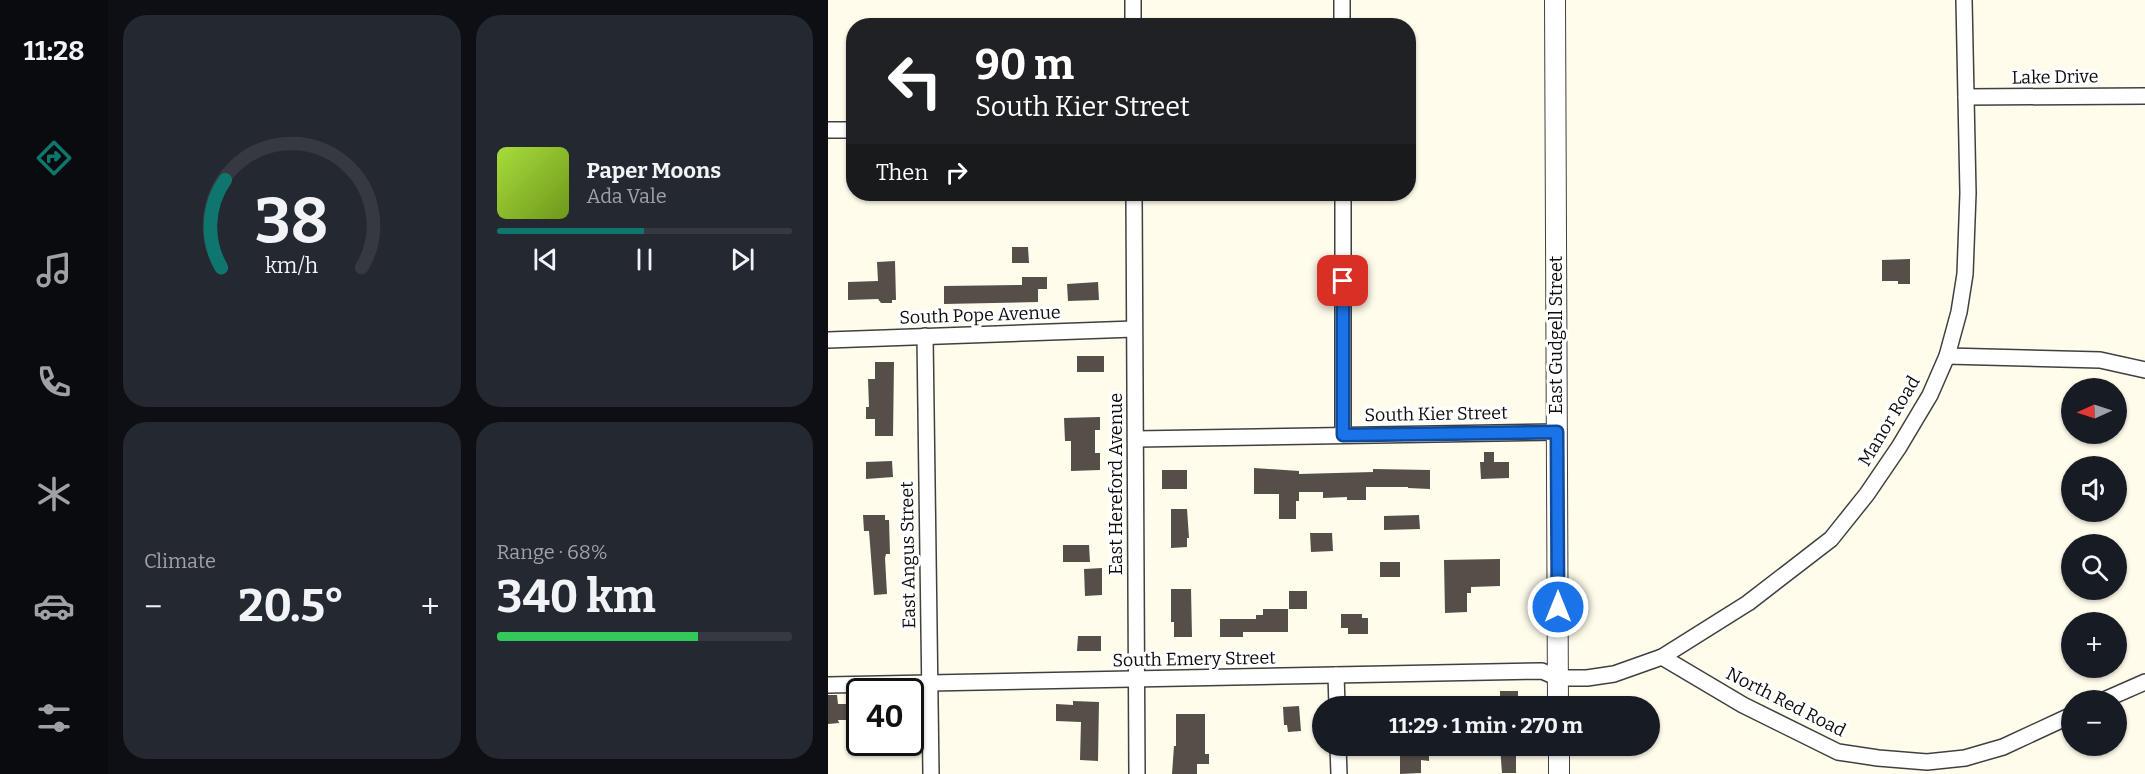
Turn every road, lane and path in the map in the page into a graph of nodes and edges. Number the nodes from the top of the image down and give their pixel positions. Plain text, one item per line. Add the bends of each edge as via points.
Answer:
1 (1133, 0) edge
2 (1342, 0) edge
3 (1555, 0) edge
4 (1964, 0) edge
5 (1133, 18) edge
6 (1342, 18) edge
7 (2145, 96) edge
8 (1966, 98) junction
9 (828, 130) edge
10 (846, 130) edge
11 (1134, 201) edge
12 (1343, 201) edge
13 (1134, 328) junction
14 (924, 336) junction
15 (828, 340) edge
16 (1947, 356) junction
17 (2145, 370) edge
18 (1557, 432) junction
19 (1343, 435) junction
20 (1136, 439) junction
21 (1662, 657) junction
22 (1336, 675) junction
23 (1558, 678) junction
24 (1136, 680) junction
25 (2145, 682) edge
26 (930, 683) junction
27 (828, 685) edge
28 (2127, 690) edge
29 (1337, 696) edge
30 (1558, 696) edge
31 (2061, 721) edge
32 (1338, 756) edge
33 (1559, 756) edge
34 (931, 774) edge
35 (1137, 774) edge
36 (1339, 774) edge
37 (1559, 774) edge

1 - 5 street
2 - 6 street
3 - 18 street, East Gudgell Street
4 - 8 street, Manor Road
7 - 8 street, Lake Drive
8 - 16 street, Manor Road via 1965,274
9 - 10 street
11 - 13 street, East Hereford Avenue
12 - 19 street
13 - 14 street, South Pope Avenue
13 - 20 street, East Hereford Avenue
14 - 15 street, South Pope Avenue
14 - 26 street, East Angus Street
16 - 17 street via 2100,360
16 - 21 street, Manor Road via 1899,447 1831,539 1748,603
18 - 19 street, South Kier Street
18 - 23 street, East Gudgell Street
19 - 20 street, South Kier Street
20 - 24 street, East Hereford Avenue
21 - 23 street, Manor Road via 1614,674
21 - 31 street, North Red Road via 1743,705 1838,752 1927,762 1965,758 2003,747
22 - 23 street, South Emery Street via 1542,671
22 - 24 street, South Emery Street
22 - 29 street
23 - 30 street, East Gudgell Street
24 - 26 street, South Emery Street
24 - 35 street, East Hereford Avenue
25 - 28 street
26 - 27 street, South Emery Street
26 - 34 street, East Angus Street
32 - 36 street
33 - 37 street

